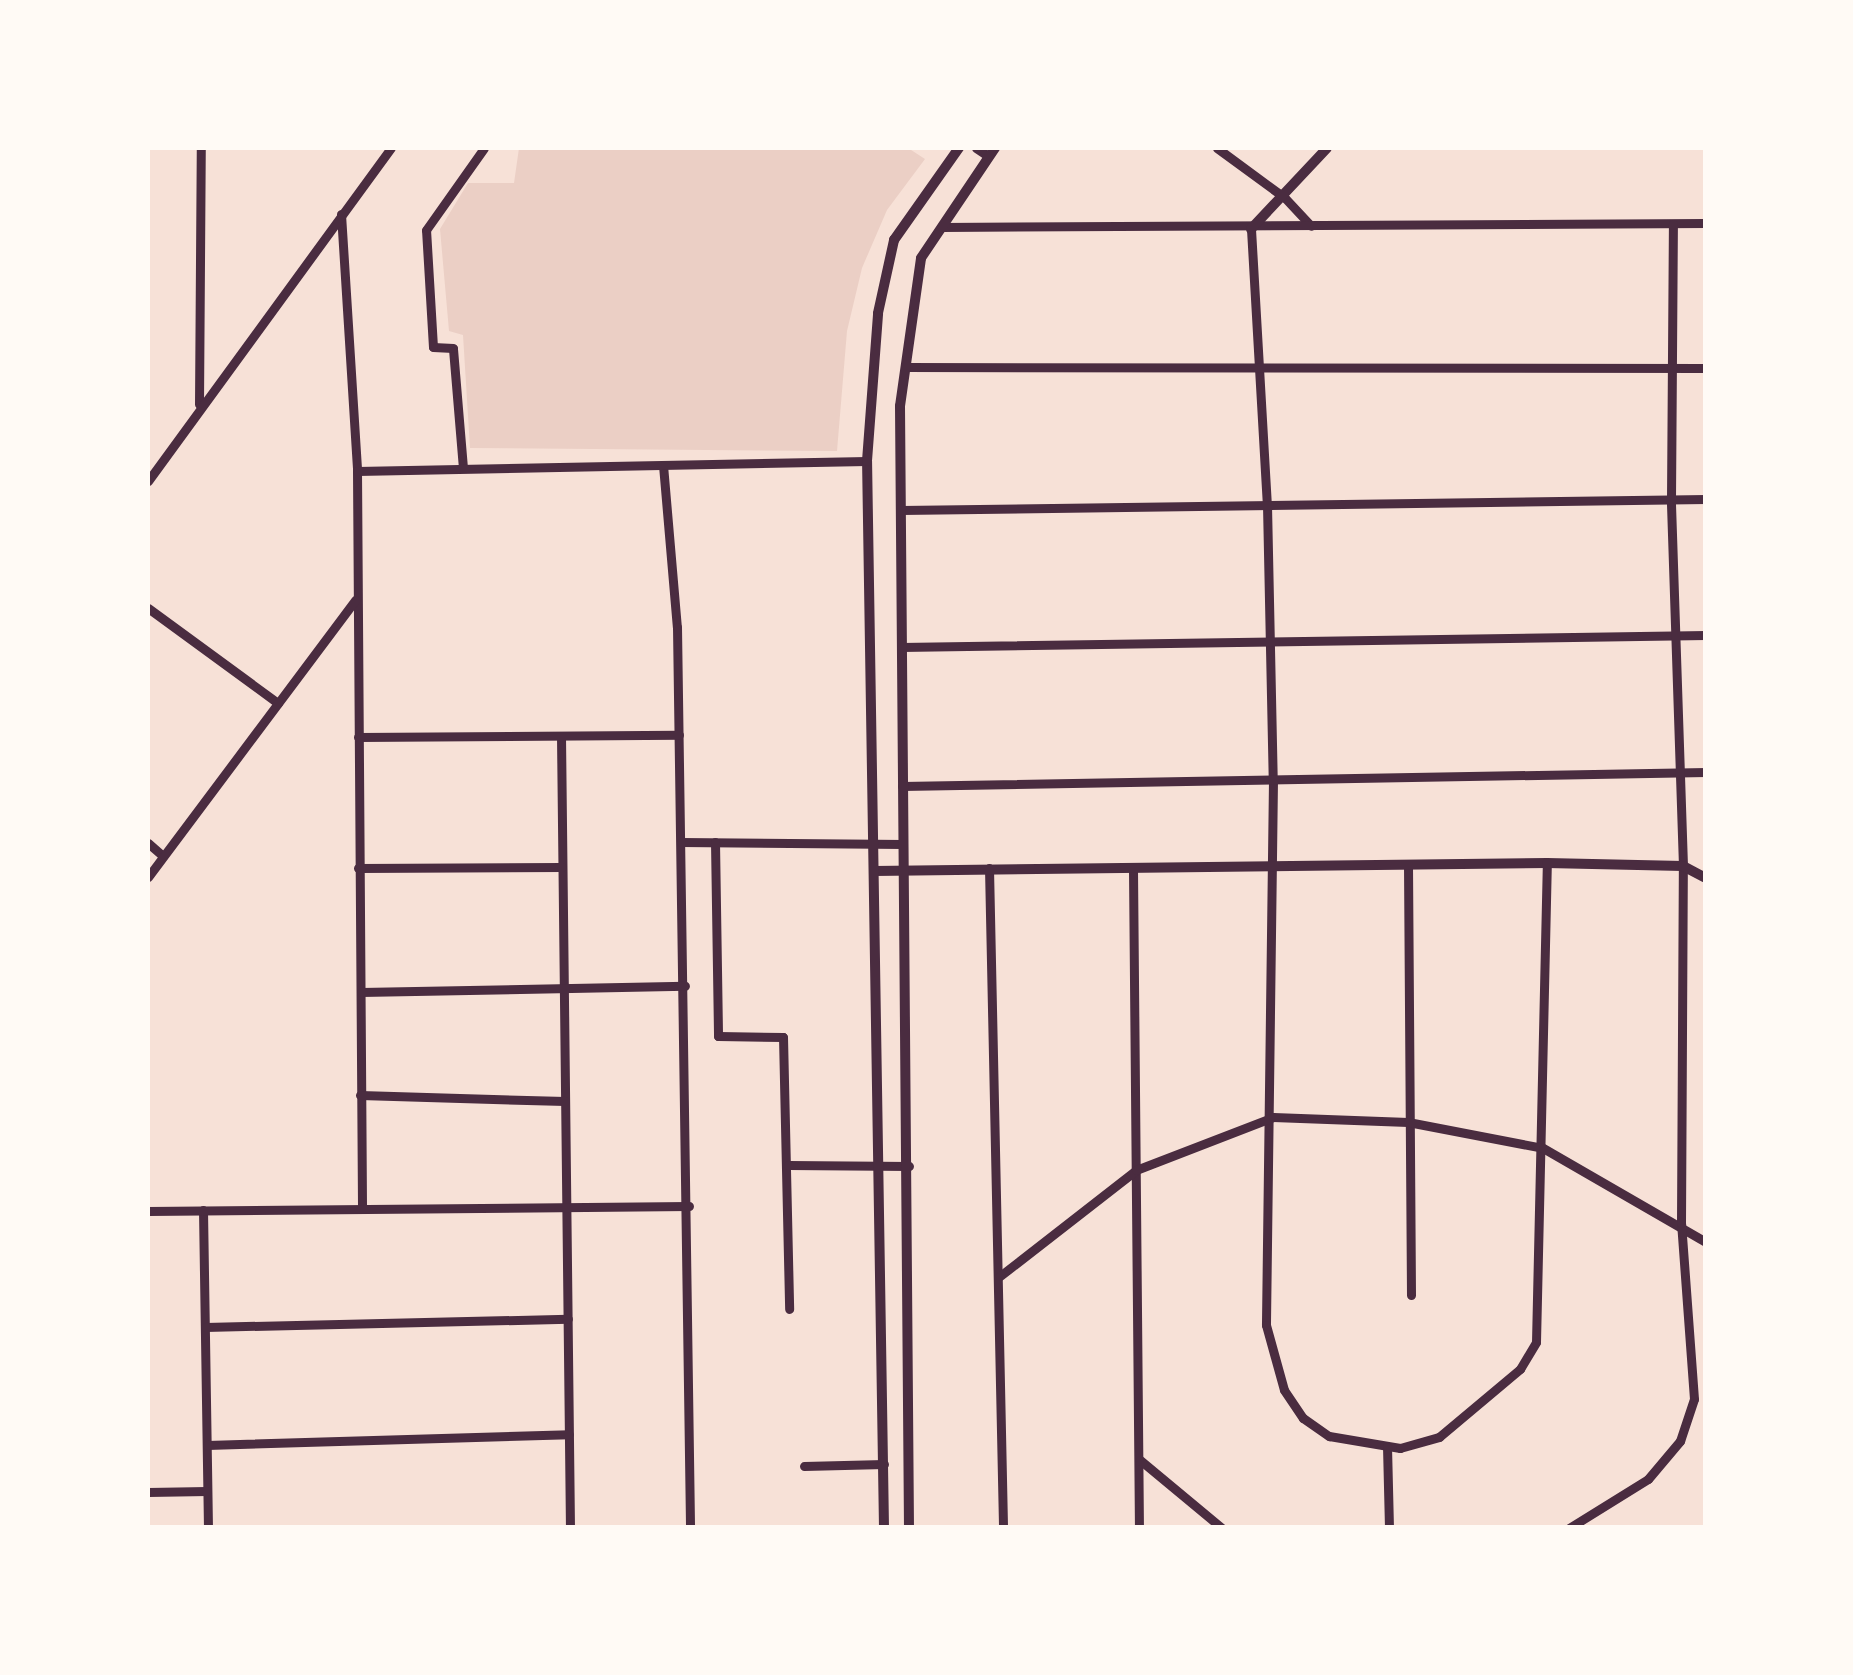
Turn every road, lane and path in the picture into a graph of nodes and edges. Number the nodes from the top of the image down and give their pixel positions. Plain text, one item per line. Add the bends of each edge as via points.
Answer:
1 (201, 148) edge
2 (391, 148) edge
3 (484, 148) edge
4 (959, 148) edge
5 (976, 148) edge
6 (1217, 148) edge
7 (1326, 148) edge
8 (992, 152) edge
9 (1285, 198) junction
10 (341, 214) junction
11 (1706, 223) edge
12 (1673, 224) junction
13 (1311, 226) junction
14 (940, 227) junction
15 (1250, 229) junction
16 (905, 367) junction
17 (1669, 368) junction
18 (1706, 368) edge
19 (1256, 370) junction
20 (199, 406) junction
21 (867, 460) junction
22 (664, 465) junction
23 (463, 468) junction
24 (357, 471) junction
25 (148, 482) edge
26 (1706, 499) edge
27 (1671, 500) junction
28 (1267, 505) junction
29 (900, 510) junction
30 (357, 598) junction
31 (148, 608) edge
32 (1706, 635) edge
33 (1678, 636) junction
34 (1270, 642) junction
35 (901, 647) junction
36 (278, 703) junction
37 (679, 735) junction
38 (561, 736) junction
39 (358, 738) junction
40 (1706, 772) edge
41 (1682, 773) junction
42 (1272, 780) junction
43 (902, 786) junction
44 (874, 841) junction
45 (682, 842) junction
46 (715, 842) junction
47 (148, 843) edge
48 (903, 844) junction
49 (163, 856) junction
50 (1547, 863) junction
51 (1408, 865) junction
52 (1272, 866) junction
53 (1683, 866) junction
54 (562, 867) junction
55 (358, 868) junction
56 (989, 868) junction
57 (904, 870) junction
58 (1133, 870) junction
59 (874, 872) junction
60 (148, 877) edge
61 (1706, 878) edge
62 (685, 986) junction
63 (564, 990) junction
64 (361, 992) junction
65 (360, 1096) junction
66 (565, 1101) junction
67 (1273, 1117) junction
68 (1408, 1122) junction
69 (1543, 1148) junction
70 (788, 1164) junction
71 (878, 1164) junction
72 (909, 1166) junction
73 (1136, 1170) junction
74 (690, 1206) junction
75 (566, 1207) junction
76 (362, 1208) junction
77 (148, 1210) edge
78 (203, 1210) junction
79 (1680, 1222) junction
80 (1706, 1242) edge
81 (1000, 1276) junction
82 (1411, 1295) dead end
83 (789, 1310) dead end
84 (568, 1319) junction
85 (205, 1328) junction
86 (569, 1434) junction
87 (207, 1445) junction
88 (1387, 1446) junction
89 (1140, 1460) junction
90 (884, 1464) junction
91 (804, 1466) dead end
92 (207, 1491) junction
93 (148, 1492) edge
94 (208, 1528) edge
95 (570, 1528) edge
96 (690, 1528) edge
97 (884, 1528) edge
98 (909, 1528) edge
99 (1004, 1528) edge
100 (1138, 1528) edge
101 (1222, 1528) edge
102 (1389, 1528) edge
103 (1569, 1528) edge

1 - 20 street
2 - 10 street
3 - 23 street via 426,230 434,347 453,348
4 - 21 street via 894,240 878,313
5 - 8 street
6 - 9 street
7 - 9 street
8 - 14 street
9 - 13 street
9 - 15 street
10 - 20 street
10 - 24 street
11 - 12 street
12 - 13 street
12 - 17 street
13 - 15 street
14 - 15 street
14 - 16 street via 921,258
15 - 19 street
16 - 19 street
16 - 29 street
17 - 18 street
17 - 19 street
17 - 27 street
19 - 28 street
20 - 25 street
21 - 22 street
21 - 44 street
22 - 23 street
22 - 37 street
23 - 24 street
24 - 30 street
26 - 27 street
27 - 28 street
27 - 33 street
28 - 29 street
28 - 34 street
29 - 35 street
30 - 36 street
30 - 39 street
31 - 36 street
32 - 33 street
33 - 34 street
33 - 41 street
34 - 35 street
34 - 42 street
35 - 43 street
36 - 49 street
37 - 38 street
37 - 45 street
38 - 39 street
38 - 54 street
39 - 55 street
40 - 41 street
41 - 42 street
41 - 53 street
42 - 43 street
42 - 52 street
43 - 48 street
44 - 46 street
44 - 48 street
44 - 59 street
45 - 46 street
45 - 62 street
46 - 70 street via 718,1036 783,1037
47 - 49 street
48 - 57 street
49 - 60 street
50 - 51 street
50 - 53 street
50 - 69 street
51 - 52 street
51 - 68 street
52 - 58 street
52 - 67 street
53 - 61 street
53 - 79 street
54 - 55 street
54 - 63 street
55 - 64 street
56 - 57 street
56 - 58 street
56 - 81 street
57 - 59 street
57 - 72 street
58 - 73 street
59 - 71 street
62 - 63 street
62 - 74 street
63 - 64 street
63 - 66 street
64 - 65 street
65 - 66 street
65 - 76 street
66 - 75 street
67 - 68 street
67 - 73 street
67 - 88 street via 1266,1324 1284,1390 1303,1418 1329,1436
68 - 69 street
68 - 82 street
69 - 79 street
69 - 88 street via 1536,1342 1520,1369 1439,1437
70 - 71 street
70 - 83 street
71 - 72 street
71 - 90 street
72 - 98 street
73 - 81 street
73 - 89 street
74 - 75 street
74 - 96 street
75 - 76 street
75 - 84 street
76 - 78 street
77 - 78 street
78 - 85 street
79 - 80 street
79 - 103 street via 1694,1398 1680,1440 1648,1480
81 - 99 street
84 - 85 street
84 - 86 street
85 - 87 street
86 - 87 street
86 - 95 street
87 - 92 street
88 - 102 street
89 - 100 street
89 - 101 street
90 - 91 street
90 - 97 street
92 - 93 street
92 - 94 street

